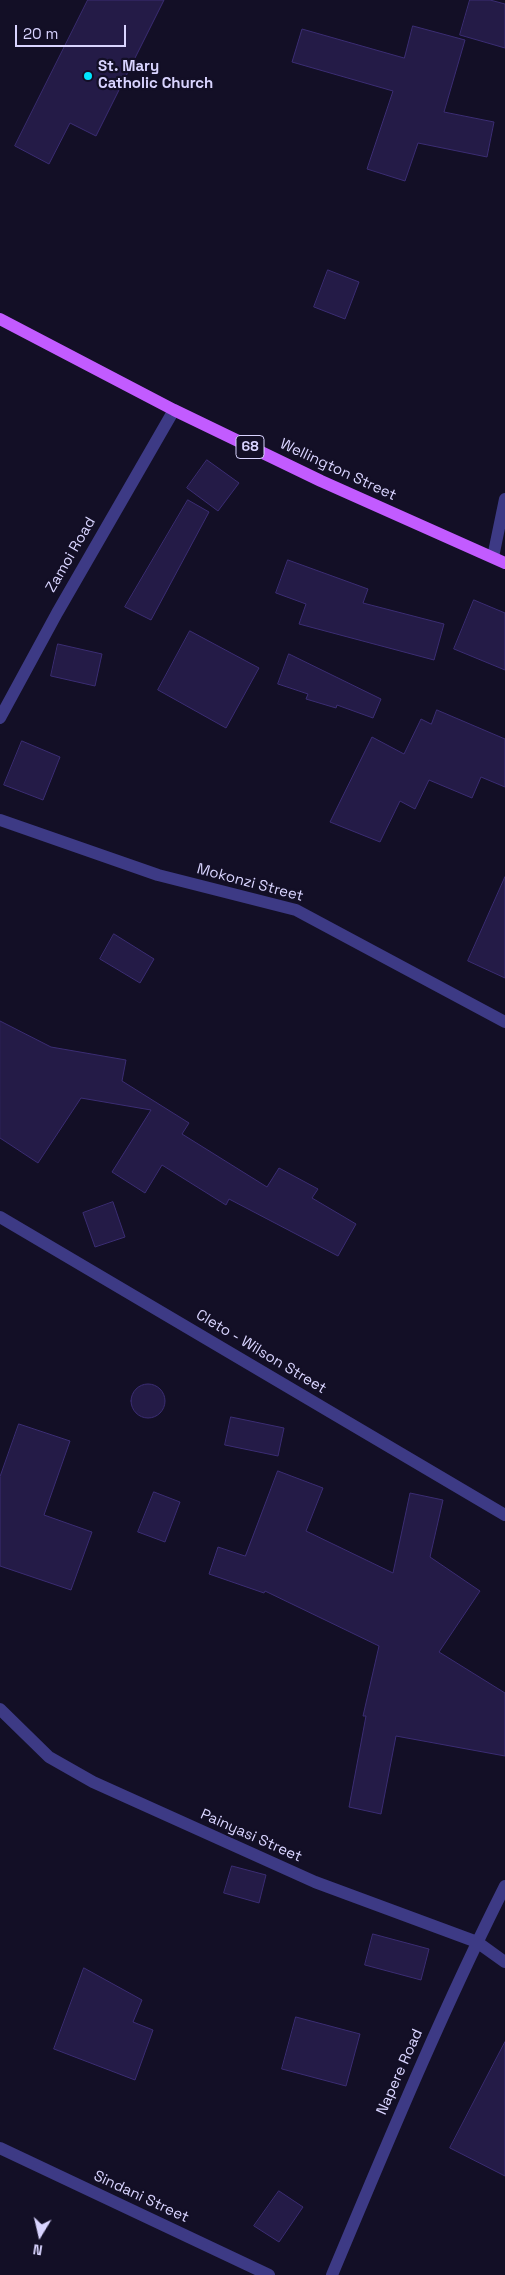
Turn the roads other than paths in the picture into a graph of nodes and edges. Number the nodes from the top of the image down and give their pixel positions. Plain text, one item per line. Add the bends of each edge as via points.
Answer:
1 (0, 319) edge
2 (174, 410) junction
3 (505, 499) edge
4 (492, 557) junction
5 (505, 563) edge
6 (0, 718) edge
7 (0, 820) edge
8 (505, 1022) edge
9 (0, 1218) edge
10 (505, 1515) edge
11 (0, 1710) edge
12 (505, 1886) edge
13 (477, 1942) junction
14 (505, 1962) edge
15 (0, 2148) edge
16 (269, 2275) edge
17 (332, 2275) edge

1 - 2 main road, Wellington Street / 68
2 - 4 main road, Wellington Street / 68 via 320,481
2 - 6 street, Zamoi Road
3 - 4 street
4 - 5 main road, Wellington Street / 68
7 - 8 street, Mokonzi Street via 158,876 296,910
9 - 10 street, Cleto - Wilson Street
11 - 13 street, Painyasi Street via 49,1757 92,1782 315,1882
12 - 13 street, Napere Road
13 - 14 street, Painyasi Street
13 - 17 street, Napere Road via 409,2091
15 - 16 street, Sindani Street

